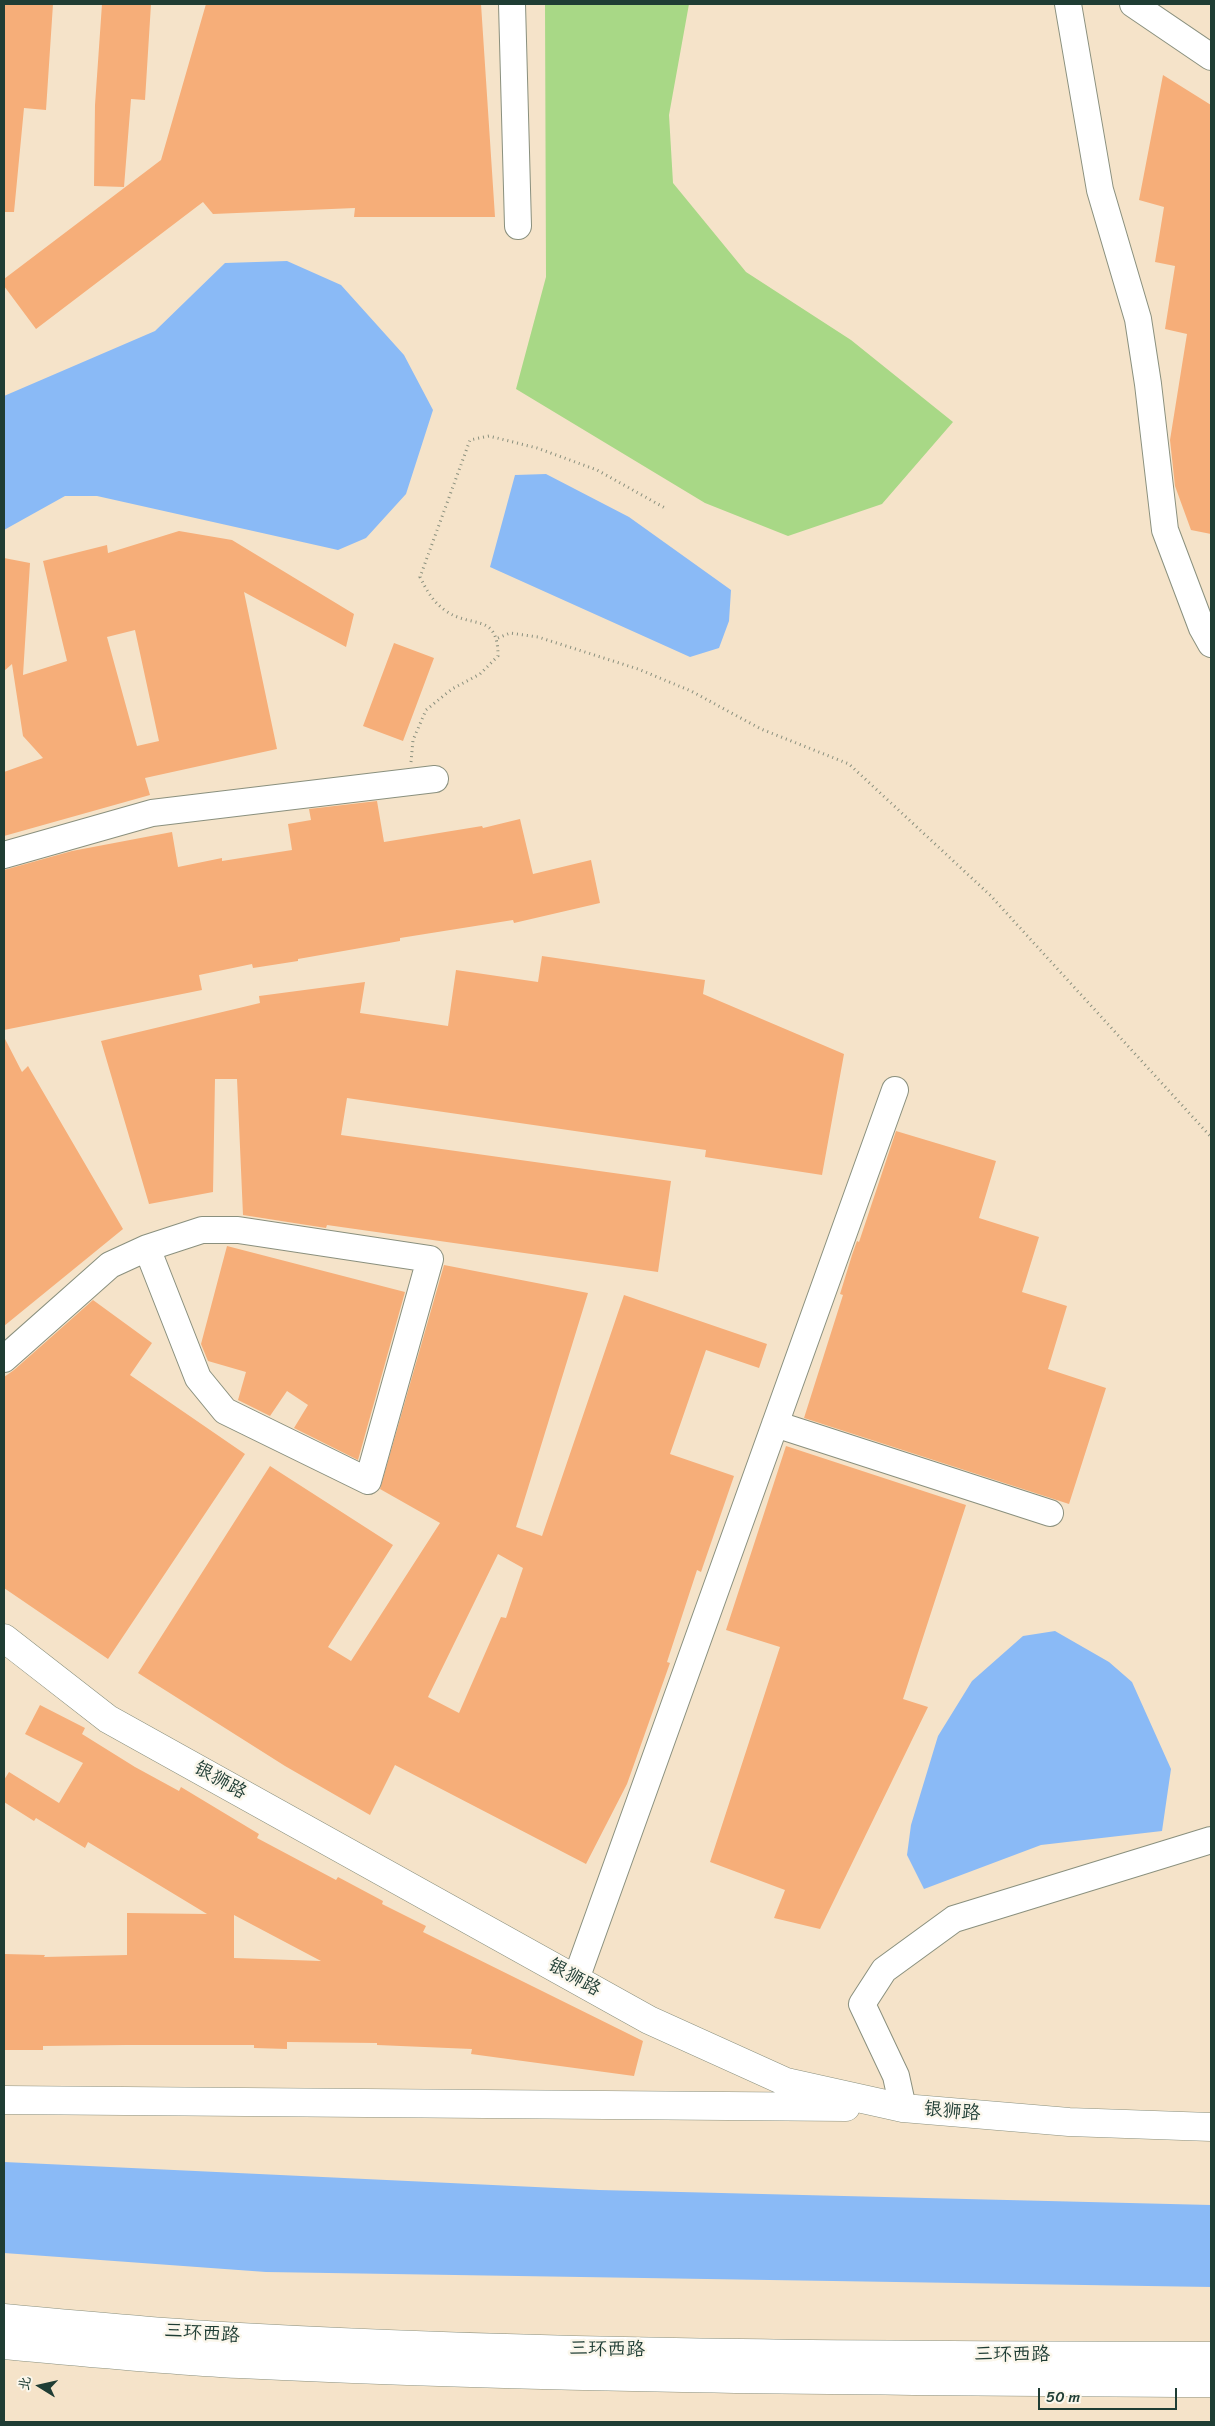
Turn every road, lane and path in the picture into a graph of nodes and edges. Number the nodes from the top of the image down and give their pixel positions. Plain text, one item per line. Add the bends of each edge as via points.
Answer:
1 (512, 4) edge
2 (1068, 4) edge
3 (1133, 4) edge
4 (1211, 57) edge
5 (518, 226) dead end
6 (665, 508) dead end
7 (498, 638) junction
8 (1211, 644) edge
9 (436, 779) dead end
10 (410, 782) junction
11 (4, 855) edge
12 (895, 1090) dead end
13 (1211, 1137) edge
14 (147, 1248) junction
15 (4, 1359) edge
16 (775, 1424) junction
17 (1050, 1513) dead end
18 (4, 1638) edge
19 (1211, 1840) edge
20 (576, 1979) junction
21 (4, 2100) edge
22 (903, 2108) junction
23 (1211, 2127) edge
24 (4, 2318) edge
25 (4, 2345) edge
26 (1211, 2356) edge
27 (1211, 2383) edge

1 - 5 street
2 - 8 street via 1100,190 1138,319 1165,530
3 - 4 street
6 - 7 path via 597,470 537,448 489,436 470,440 420,577 431,598 447,612 490,628
7 - 10 path via 498,656 480,674 452,689 426,710 413,740
7 - 13 path via 510,633 538,637 638,669 690,690 761,729 849,764 990,895
9 - 10 street
10 - 11 street via 152,813
12 - 16 street
14 - 14 street via 202,1230 238,1230 430,1259 368,1481 225,1411 198,1378
14 - 15 street via 110,1265
16 - 17 street
16 - 20 street
18 - 20 main road, 银狮路 via 108,1719
19 - 22 street via 954,1920 884,1970 862,2004 896,2076
20 - 22 main road, 银狮路 via 650,2020 786,2082
21 - 22 main road
22 - 23 main road, 银狮路 via 1069,2122
24 - 26 main road, 三环西路 via 238,2337 497,2347 865,2355
25 - 27 main road, 三环西路 via 237,2364 497,2374

